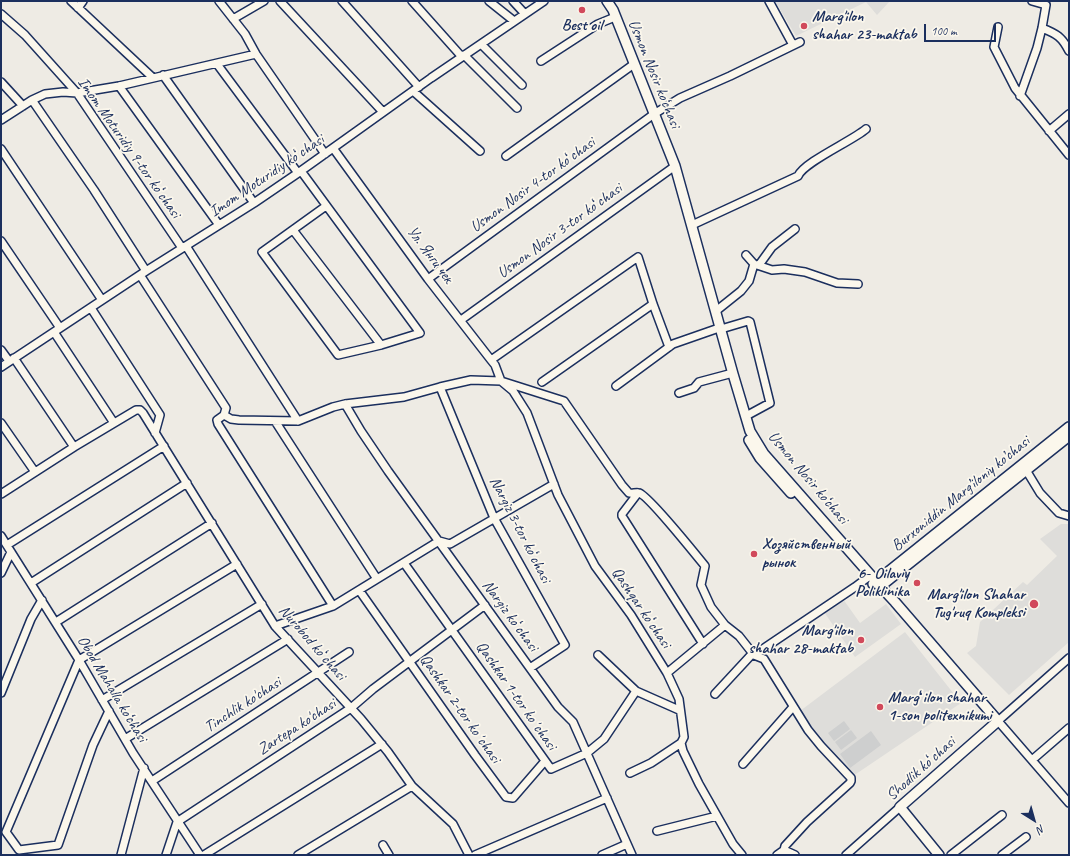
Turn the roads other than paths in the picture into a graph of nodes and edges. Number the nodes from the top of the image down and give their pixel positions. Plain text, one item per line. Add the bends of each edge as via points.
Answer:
1 (71, 1) edge
2 (83, 1) edge
3 (219, 1) edge
4 (264, 1) edge
5 (280, 1) edge
6 (342, 1) edge
7 (412, 1) edge
8 (489, 1) edge
9 (513, 1) edge
10 (544, 1) edge
11 (769, 1) edge
12 (1032, 1) edge
13 (611, 3) edge
14 (78, 8) junction
15 (1, 14) edge
16 (525, 14) junction
17 (615, 17) junction
18 (233, 19) junction
19 (514, 22) junction
20 (998, 27) dead end
21 (1042, 28) junction
22 (481, 44) junction
23 (1069, 52) edge
24 (256, 54) junction
25 (463, 56) junction
26 (541, 61) dead end
27 (217, 64) junction
28 (634, 64) junction
29 (163, 75) junction
30 (152, 77) junction
31 (1, 82) edge
32 (522, 84) dead end
33 (119, 86) junction
34 (416, 89) junction
35 (77, 93) junction
36 (1020, 96) junction
37 (32, 100) junction
38 (23, 106) junction
39 (517, 108) dead end
40 (383, 112) junction
41 (654, 114) junction
42 (1069, 114) edge
43 (1, 120) edge
44 (866, 129) dead end
45 (1049, 131) junction
46 (333, 148) junction
47 (1, 149) edge
48 (480, 151) dead end
49 (325, 154) junction
50 (1069, 155) edge
51 (506, 156) dead end
52 (673, 164) junction
53 (300, 172) junction
54 (254, 203) junction
55 (326, 206) junction
56 (219, 225) junction
57 (692, 225) junction
58 (795, 229) dead end
59 (293, 230) junction
60 (1, 241) edge
61 (184, 247) junction
62 (746, 255) dead end
63 (757, 264) junction
64 (143, 273) junction
65 (428, 278) junction
66 (858, 284) dead end
67 (102, 300) junction
68 (653, 304) junction
69 (91, 308) junction
70 (716, 311) junction
71 (461, 320) junction
72 (718, 329) junction
73 (57, 330) junction
74 (381, 344) junction
75 (669, 347) junction
76 (724, 349) junction
77 (1, 350) edge
78 (11, 360) junction
79 (491, 360) junction
80 (1, 367) edge
81 (729, 374) junction
82 (501, 381) junction
83 (542, 382) dead end
84 (616, 386) dead end
85 (440, 387) junction
86 (679, 393) dead end
87 (345, 404) junction
88 (224, 415) junction
89 (746, 416) junction
90 (275, 421) junction
91 (298, 421) junction
92 (114, 423) junction
93 (2, 426) edge
94 (1069, 427) edge
95 (155, 433) junction
96 (1069, 436) edge
97 (164, 446) junction
98 (74, 447) junction
99 (1024, 467) junction
100 (35, 472) junction
101 (186, 483) junction
102 (554, 484) junction
103 (638, 493) junction
104 (1, 494) edge
105 (1069, 516) edge
106 (494, 518) junction
107 (212, 523) junction
108 (1, 536) edge
109 (439, 541) junction
110 (9, 548) junction
111 (404, 563) junction
112 (237, 564) junction
113 (1, 573) edge
114 (377, 579) junction
115 (874, 582) junction
116 (31, 583) junction
117 (359, 590) junction
118 (42, 600) junction
119 (262, 604) junction
120 (333, 606) junction
121 (485, 606) junction
122 (56, 622) junction
123 (725, 625) junction
124 (275, 626) junction
125 (452, 630) junction
126 (288, 639) junction
127 (703, 644) junction
128 (349, 652) dead end
129 (754, 654) junction
130 (598, 655) dead end
131 (1069, 658) edge
132 (79, 660) junction
133 (409, 662) junction
134 (530, 668) junction
135 (319, 673) junction
136 (667, 673) junction
137 (636, 691) junction
138 (1, 693) edge
139 (715, 694) dead end
140 (102, 700) junction
141 (793, 707) junction
142 (351, 708) junction
143 (679, 710) junction
144 (109, 711) junction
145 (998, 720) junction
146 (1069, 728) edge
147 (126, 740) junction
148 (681, 743) junction
149 (382, 744) junction
150 (587, 753) junction
151 (1032, 760) junction
152 (545, 761) junction
153 (743, 764) dead end
154 (144, 768) junction
155 (630, 773) dead end
156 (152, 781) junction
157 (412, 786) junction
158 (607, 798) junction
159 (1069, 803) edge
160 (900, 808) junction
161 (1002, 815) dead end
162 (717, 816) junction
163 (177, 822) junction
164 (657, 831) dead end
165 (1026, 837) dead end
166 (628, 844) junction
167 (383, 845) dead end
168 (784, 850) junction
169 (20, 853) edge
170 (121, 855) edge
171 (166, 855) edge
172 (200, 855) edge
173 (204, 855) edge
174 (298, 855) edge
175 (389, 855) edge
176 (469, 855) edge
177 (475, 855) edge
178 (602, 855) edge
179 (632, 855) edge
180 (742, 855) edge
181 (777, 855) edge
182 (794, 855) edge
183 (846, 855) edge
184 (938, 855) edge
185 (951, 855) edge
186 (1002, 855) edge

1 - 14 street
2 - 14 street
3 - 18 street
4 - 18 street
5 - 40 street
6 - 34 street
7 - 25 street
8 - 19 street
9 - 16 street
10 - 16 street, Imom Moturidiy koʻchasi
11 - 41 street, Usmon Nosir 4-tor koʻchasi via 797,43 680,98
12 - 21 street via 1046,5
13 - 17 main road, Usmon Nosir ko‘chasi
14 - 30 street
15 - 35 street, Imom Moturidiy 9-tor koʻchasi via 25,36
16 - 19 street, Imom Moturidiy koʻchasi
17 - 26 street via 598,24
17 - 28 main road, Usmon Nosir ko‘chasi
18 - 24 street
19 - 22 street, Imom Moturidiy koʻchasi
20 - 36 street via 994,43 996,51
21 - 23 street via 1060,37
21 - 36 street
22 - 25 street, Imom Moturidiy koʻchasi
22 - 32 street
24 - 27 street
24 - 49 street
25 - 34 street, Imom Moturidiy koʻchasi
25 - 39 street
27 - 29 street
27 - 53 street
28 - 41 main road, Usmon Nosir ko‘chasi
28 - 51 street
29 - 30 street
29 - 54 street
30 - 33 street
31 - 38 street
33 - 35 street
33 - 56 street
34 - 40 street, Imom Moturidiy koʻchasi
34 - 48 street
35 - 37 street via 45,94
35 - 61 street, Imom Moturidiy 9-tor koʻchasi
36 - 45 street
37 - 38 street
37 - 64 street via 94,190
38 - 43 street
40 - 46 street, Imom Moturidiy koʻchasi
41 - 52 main road, Usmon Nosir ko‘chasi
41 - 65 street, Usmon Nosir 4-tor koʻchasi
42 - 45 street
44 - 57 street via 800,170 798,176
45 - 50 street
46 - 49 street, Imom Moturidiy koʻchasi
46 - 65 street, Ул. Янги чек
47 - 67 street
49 - 53 street, Imom Moturidiy koʻchasi
52 - 57 main road, Usmon Nosir ko‘chasi
52 - 71 street, Usmon Nosir 3-tor koʻchasi
52 - 72 main road, Usmon Nosir ko‘chasi
53 - 54 street, Imom Moturidiy koʻchasi
53 - 55 street
54 - 56 street, Imom Moturidiy koʻchasi
55 - 59 street
55 - 74 street via 420,333
56 - 61 street, Imom Moturidiy koʻchasi
57 - 70 main road, Usmon Nosir ko‘chasi
58 - 63 street via 772,247
59 - 74 street
59 - 74 street via 262,252 338,355
60 - 73 street
61 - 64 street, Imom Moturidiy koʻchasi
61 - 91 street, Imom Moturidiy 9-tor koʻchasi
62 - 63 street
63 - 66 street via 772,270 805,272 837,284
63 - 70 street via 741,291
64 - 67 street, Imom Moturidiy koʻchasi
64 - 88 street via 226,408
65 - 71 street, Ул. Янги чек
67 - 69 street, Imom Moturidiy koʻchasi
68 - 75 street
68 - 79 street via 638,257
68 - 83 street
69 - 73 street, Imom Moturidiy koʻchasi
69 - 95 street via 160,415
70 - 72 main road, Usmon Nosir ko‘chasi
71 - 79 street, Ул. Янги чек
72 - 75 street
72 - 76 main road, Usmon Nosir ko‘chasi
72 - 89 street via 750,322 770,403
73 - 78 street, Imom Moturidiy koʻchasi
73 - 92 street
75 - 84 street
76 - 81 main road, Usmon Nosir ko‘chasi
76 - 89 main road, Usmon Nosir ko‘chasi
77 - 78 street
78 - 80 street, Imom Moturidiy koʻchasi
78 - 98 street
79 - 82 street, Ул. Янги чек
81 - 86 street via 698,382 694,388
81 - 115 main road, Usmon Nosir ko‘chasi via 744,430 758,454
82 - 85 street via 471,380
82 - 102 street, Qashqar koʻchasi via 513,391 527,413
82 - 103 street via 564,401 622,485 629,493
85 - 87 street via 404,397
85 - 106 street, Nargiz 3-tor koʻchasi
87 - 91 street
87 - 109 street, Nargiz koʻchasi via 388,471
88 - 90 street via 230,419
88 - 120 street via 218,418 218,424
89 - 115 main road, Usmon Nosir ko‘chasi via 750,430 764,454
90 - 91 street
90 - 114 street
92 - 95 street, Nurobod koʻchasi via 140,410
92 - 98 street
93 - 100 street
94 - 99 main road, Burxoniddin Marg’iloniy ko’chasi
95 - 97 street, Nurobod koʻchasi
96 - 99 main road, Burxoniddin Marg’iloniy ko’chasi
97 - 101 street, Nurobod koʻchasi
97 - 110 street
98 - 100 street
99 - 105 street via 1040,493 1060,512
99 - 115 main road, Burxoniddin Marg’iloniy ko’chasi
100 - 104 street
101 - 107 street, Nurobod koʻchasi
101 - 116 street
102 - 106 street
102 - 136 street, Qashqar koʻchasi via 595,566 631,615
103 - 123 street via 673,528 704,566 701,585 711,607
103 - 127 street via 622,516
106 - 109 street via 450,544
106 - 134 street, Nargiz 3-tor koʻchasi via 566,645
107 - 112 street, Nurobod koʻchasi
107 - 122 street
108 - 110 street, Obod Mahalla ko‘chasi
109 - 111 street
109 - 121 street, Nargiz koʻchasi
110 - 113 street
110 - 116 street, Obod Mahalla ko‘chasi
111 - 114 street
111 - 125 street, Qashkar 1-tor koʼchasi
112 - 119 street, Nurobod koʻchasi
112 - 132 street
114 - 117 street
115 - 129 street
115 - 145 main road, Usmon Nosir ko‘chasi via 896,602
116 - 118 street, Obod Mahalla ko‘chasi
117 - 120 street
117 - 133 street, Qashkar 2-tor koʼchasi
118 - 122 street, Obod Mahalla ko‘chasi
118 - 138 street via 31,619
119 - 124 street, Nurobod koʻchasi
119 - 140 street
120 - 124 street
121 - 125 street, Zartepa ko'chasi
121 - 134 street, Nargiz koʻchasi
122 - 132 street, Obod Mahalla ko‘chasi
123 - 127 street
123 - 129 street via 739,636
124 - 126 street, Nurobod koʻchasi
125 - 133 street, Zartepa ko'chasi
125 - 152 street, Qashkar 1-tor koʼchasi
126 - 135 street, Nurobod koʻchasi
126 - 147 street
127 - 136 street
128 - 135 street, Tinchlik ko'chasi
129 - 139 street
129 - 141 street via 764,659
130 - 137 street
131 - 145 street, Shodlik koʻchasi
132 - 140 street, Obod Mahalla ko‘chasi
132 - 169 street via 6,832
133 - 142 street, Zartepa ko'chasi
133 - 152 street, Qashkar 2-tor koʼchasi via 506,797 513,798
134 - 150 street, Nargiz koʻchasi via 558,707 573,722
135 - 142 street, Nurobod koʻchasi
135 - 156 street, Tinchlik ko'chasi
136 - 143 street, Qashqar koʻchasi via 679,699
137 - 143 street
137 - 150 street, Qashkar 1-tor koʼchasi via 604,738
140 - 144 street, Obod Mahalla ko‘chasi
141 - 153 street
141 - 168 street via 808,730 851,781 807,822
142 - 149 street, Nurobod koʻchasi
142 - 163 street, Zartepa ko'chasi
143 - 148 street, Qashqar koʻchasi via 684,737
144 - 147 street, Obod Mahalla ko‘chasi
144 - 169 street via 93,745 58,845
145 - 151 street
145 - 160 main road, Shodlik koʻchasi
146 - 151 street
147 - 154 street, Obod Mahalla ko‘chasi
148 - 155 street via 651,763
148 - 162 street, Qashqar koʻchasi via 698,784
149 - 157 street, Nurobod koʻchasi
149 - 173 street
150 - 152 street, Qashkar 1-tor koʼchasi via 551,769
150 - 158 street, Nargiz koʻchasi
151 - 159 street
154 - 156 street, Obod Mahalla ko‘chasi
154 - 170 street
156 - 163 street, Obod Mahalla ko‘chasi
157 - 174 street
157 - 176 street, Nurobod koʻchasi via 454,824
158 - 166 street, Nargiz koʻchasi
158 - 177 street
160 - 183 street, Shodlik koʻchasi
160 - 184 main road
161 - 185 street
162 - 164 street
162 - 180 street, Qashqar koʻchasi
163 - 171 street
163 - 172 street, Obod Mahalla ko‘chasi
165 - 186 street
166 - 178 street
166 - 179 street, Nargiz koʻchasi
167 - 175 street
168 - 181 street
168 - 182 street

